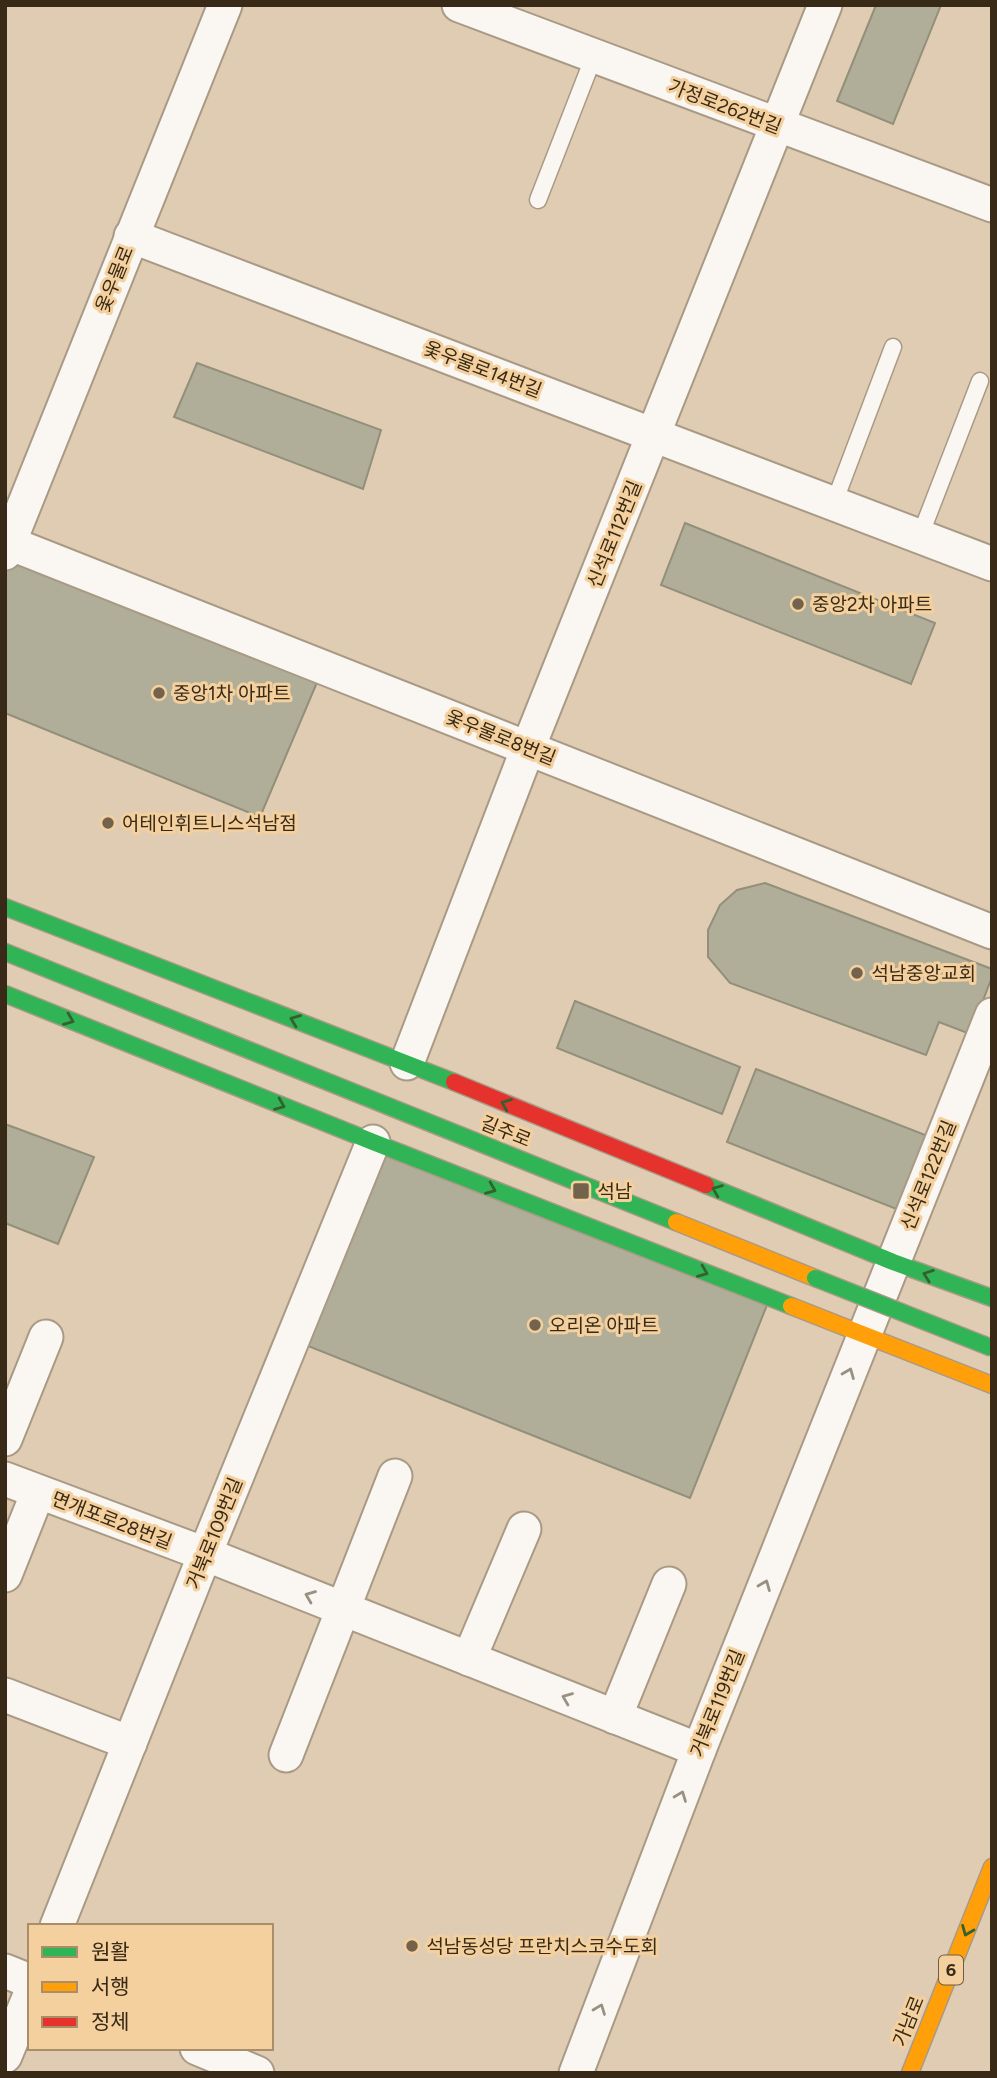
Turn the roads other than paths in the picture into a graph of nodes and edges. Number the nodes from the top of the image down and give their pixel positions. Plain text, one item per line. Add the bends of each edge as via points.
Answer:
1 (225, 5) edge
2 (459, 5) edge
3 (825, 5) edge
4 (594, 56) junction
5 (778, 126) junction
6 (538, 200) dead end
7 (992, 205) edge
8 (131, 236) junction
9 (893, 347) dead end
10 (980, 381) dead end
11 (654, 435) junction
12 (834, 503) junction
13 (920, 536) junction
14 (7, 548) edge
15 (992, 564) edge
16 (528, 748) junction
17 (5, 907) edge
18 (992, 932) edge
19 (5, 952) edge
20 (5, 995) edge
21 (992, 1015) edge
22 (407, 1063) junction
23 (373, 1142) junction
24 (893, 1262) junction
25 (992, 1298) edge
26 (864, 1336) junction
27 (46, 1337) dead end
28 (992, 1348) edge
29 (992, 1385) edge
30 (5, 1440) edge
31 (395, 1476) dead end
32 (5, 1479) edge
33 (38, 1492) junction
34 (524, 1529) dead end
35 (205, 1555) junction
36 (5, 1575) edge
37 (669, 1584) dead end
38 (342, 1608) junction
39 (470, 1659) junction
40 (5, 1695) edge
41 (615, 1717) junction
42 (130, 1743) junction
43 (699, 1749) junction
44 (286, 1755) dead end
45 (992, 1867) edge
46 (58, 1924) edge
47 (5, 1971) edge
48 (28, 1980) edge
49 (28, 2000) edge
50 (202, 2050) edge
51 (5, 2056) edge
52 (257, 2073) edge
53 (576, 2073) edge
54 (910, 2073) edge

1 - 8 street, 옻우물로
2 - 4 street, 가정로262번길
3 - 5 street, 신석로112번길
4 - 5 street, 가정로262번길
4 - 6 lane
5 - 7 street, 가정로262번길
5 - 11 street, 신석로112번길
8 - 11 street, 옻우물로14번길
8 - 14 street, 옻우물로
9 - 12 lane
10 - 13 lane
11 - 12 street, 옻우물로14번길
11 - 16 street, 신석로112번길
12 - 13 street, 옻우물로14번길
13 - 15 street, 옻우물로14번길
14 - 16 street, 옻우물로8번길
16 - 18 street, 옻우물로8번길
16 - 22 street, 신석로112번길
22 -> 17 main road
19 - 28 main road, 길주로, bridge
20 -> 23 main road
21 - 24 street, 신석로122번길
24 -> 22 main road
23 -> 26 main road
23 - 35 street, 거북로109번길
25 -> 24 main road
24 - 26 street, 신석로122번길
26 - 29 main road
43 -> 26 street, 거북로119번길
27 - 30 street
31 - 38 street
32 - 33 street, 면개포로28번길
33 - 35 street, 면개포로28번길
33 - 36 street, 면개포로28번길
34 - 39 street
38 -> 35 street, 면개포로28번길
35 - 42 street, 거북로109번길
37 - 41 street
38 - 39 street, 면개포로28번길
38 - 44 street
41 -> 39 street, 면개포로28번길
40 - 42 street
41 - 43 street, 면개포로28번길
42 - 46 street, 거북로109번길
53 -> 43 street, 거북로119번길
45 -> 54 main road, 가남로 / 6
47 - 48 street
49 - 51 street
50 - 52 street

